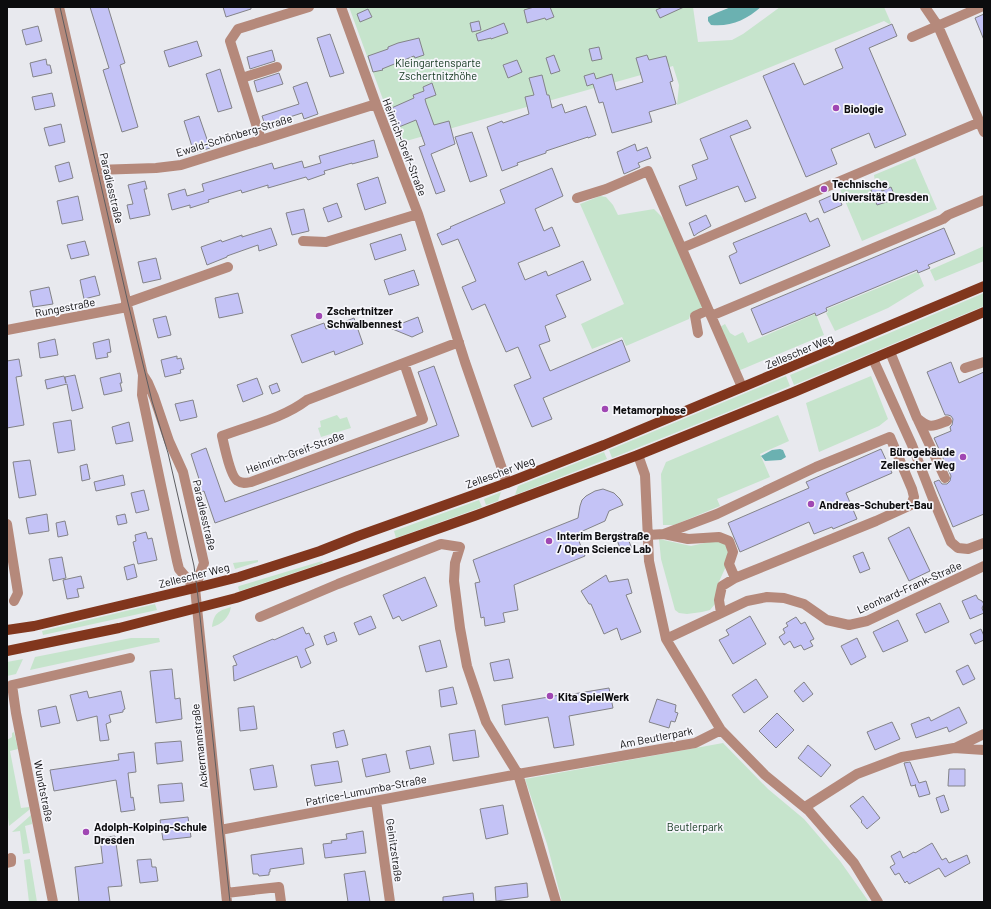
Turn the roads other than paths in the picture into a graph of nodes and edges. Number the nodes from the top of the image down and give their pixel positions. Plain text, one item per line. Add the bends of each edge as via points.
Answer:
1 (58, 7) edge
2 (309, 7) edge
3 (341, 7) edge
4 (925, 7) edge
5 (981, 7) edge
6 (938, 26) junction
7 (912, 37) dead end
8 (278, 67) dead end
9 (242, 78) junction
10 (376, 104) junction
11 (982, 127) edge
12 (261, 140) junction
13 (96, 170) junction
14 (577, 198) dead end
15 (984, 200) edge
16 (418, 214) junction
17 (304, 241) dead end
18 (682, 248) junction
19 (228, 267) dead end
20 (984, 286) edge
21 (127, 305) junction
22 (984, 312) edge
23 (710, 313) junction
24 (7, 330) edge
25 (698, 333) dead end
26 (459, 342) junction
27 (890, 352) junction
28 (873, 359) junction
29 (984, 362) edge
30 (404, 363) junction
31 (965, 368) dead end
32 (143, 375) junction
33 (742, 388) junction
34 (917, 418) junction
35 (947, 422) dead end
36 (638, 455) junction
37 (945, 478) dead end
38 (507, 483) junction
39 (7, 524) edge
40 (664, 534) junction
41 (648, 535) junction
42 (984, 543) edge
43 (984, 566) edge
44 (735, 578) junction
45 (195, 588) junction
46 (14, 601) dead end
47 (197, 608) junction
48 (724, 612) junction
49 (260, 617) dead end
50 (7, 630) edge
51 (666, 639) junction
52 (7, 651) edge
53 (130, 658) dead end
54 (721, 730) junction
55 (984, 734) edge
56 (954, 748) junction
57 (984, 750) edge
58 (518, 774) junction
59 (376, 800) junction
60 (805, 807) junction
61 (220, 830) junction
62 (227, 898) edge
63 (53, 902) edge
64 (281, 902) edge
65 (390, 902) edge
66 (556, 902) edge
67 (878, 902) edge

1 - 13 street, Paradiesstraße
2 - 9 street via 238,29 230,41
3 - 10 street, Heinrich-Greif-Straße
4 - 6 street
5 - 6 street
6 - 7 street
6 - 11 street
8 - 9 street
9 - 12 street
10 - 12 street, Ewald-Schönberg-Straße
10 - 16 street, Heinrich-Greif-Straße
11 - 18 street
12 - 13 street, Ewald-Schönberg-Straße via 181,165
13 - 21 street, Paradiesstraße
14 - 18 street via 648,171
15 - 23 street
16 - 17 street via 326,242
16 - 26 street, Heinrich-Greif-Straße
18 - 23 street
19 - 21 street, Rungestraße
20 - 33 main road, Zellescher Weg
21 - 24 street, Rungestraße
21 - 32 street, Paradiesstraße
22 - 27 main road
23 - 25 street via 695,316
23 - 33 street
26 - 30 street, Heinrich-Greif-Straße
26 - 38 street, Heinrich-Greif-Straße
27 - 28 main road
27 - 34 street
28 - 36 main road
28 - 42 street via 912,445 951,542 958,548 968,549
29 - 31 street
30 - 30 street, Heinrich-Greif-Straße via 307,400 284,414 222,436 236,481 250,482 423,419
32 - 45 street, Paradiesstraße via 142,394 179,569
32 - 45 street, Paradiesstraße via 183,472 204,563
33 - 38 main road, Zellescher Weg via 604,446
34 - 35 street via 924,424 934,427
34 - 37 street
36 - 41 street via 644,475
36 - 47 main road via 358,557 241,597
38 - 45 main road, Zellescher Weg via 320,551
39 - 46 street via 18,593
40 - 41 street
40 - 44 street via 688,539 719,537 729,541 733,552 729,564
40 - 44 street via 717,514 890,437 912,489 914,497 911,505
41 - 51 street via 649,561
43 - 48 street, Leonhard-Frank-Straße via 867,621 849,625 827,620 804,604 784,598 767,597 754,600
44 - 48 street via 722,586 719,600
45 - 47 street, Ackermannstraße
45 - 50 main road, Zellescher Weg
47 - 52 main road via 119,628
47 - 61 street, Ackermannstraße
48 - 51 street, Leonhard-Frank-Straße
49 - 58 street via 441,544 460,547 455,563 454,581 467,666 486,722
51 - 54 street
53 - 63 street, Wundtstraße via 12,685
54 - 58 street, Am Beutlerpark via 695,743
54 - 60 street via 765,774
55 - 56 street
56 - 57 street
56 - 60 street via 902,757 857,774
58 - 59 street, Patrice-Lumumba-Straße
58 - 66 street
59 - 61 street, Patrice-Lumumba-Straße
59 - 65 street, Geinitzstraße
60 - 67 street via 854,863
61 - 62 street, Ackermannstraße
62 - 64 street via 279,887

